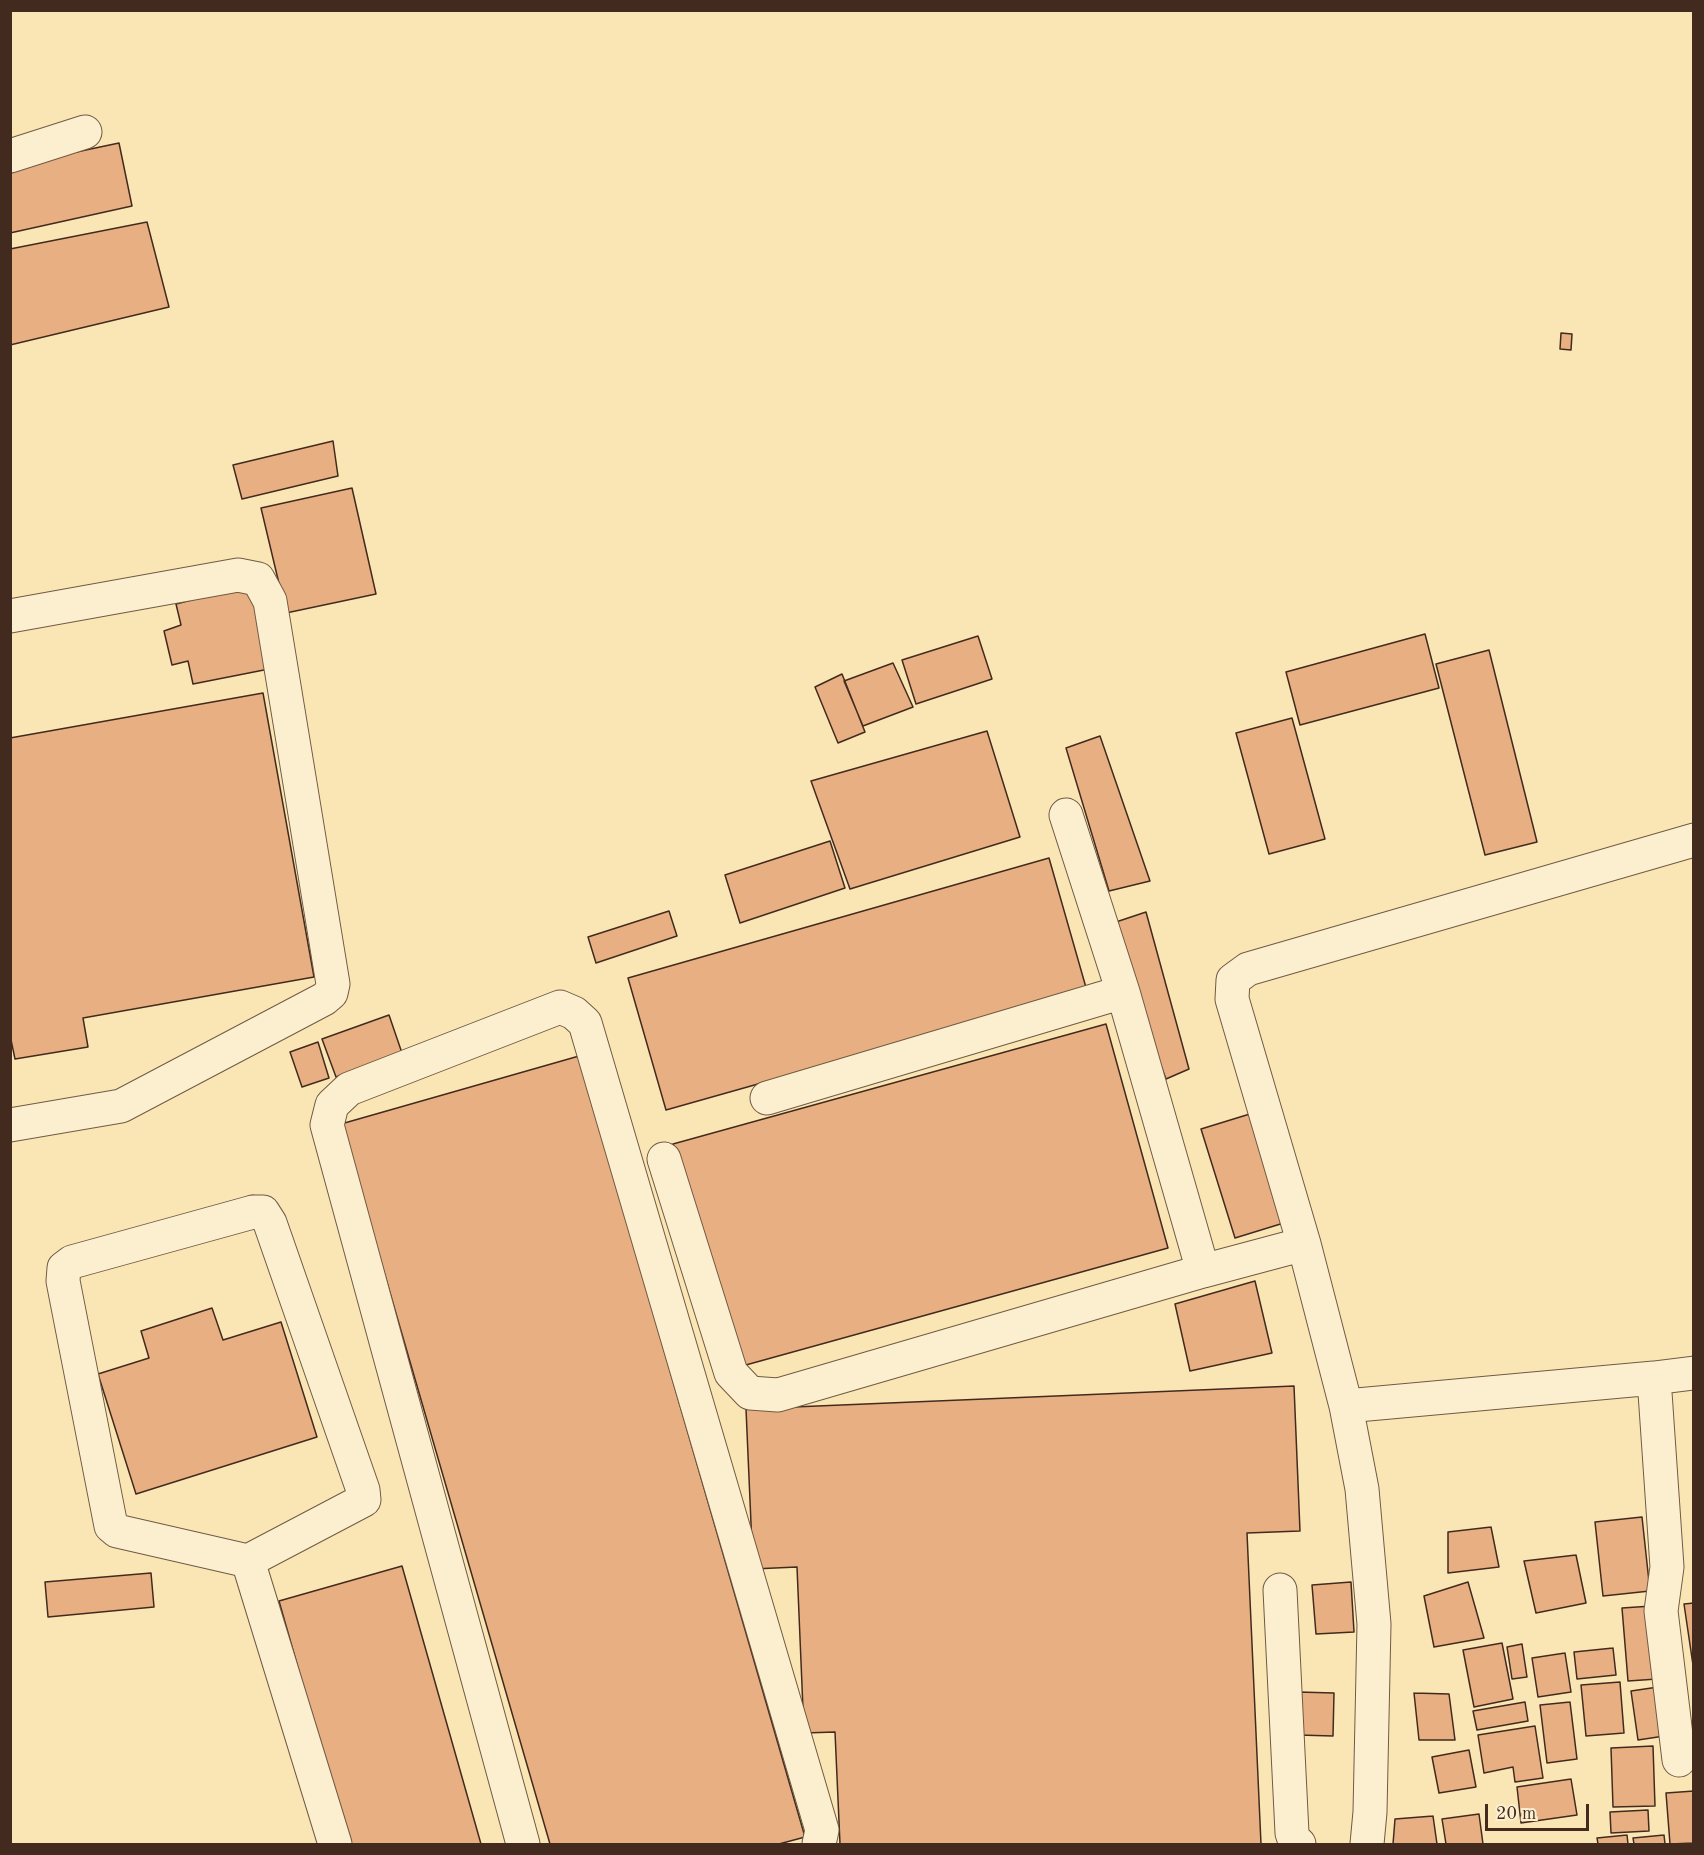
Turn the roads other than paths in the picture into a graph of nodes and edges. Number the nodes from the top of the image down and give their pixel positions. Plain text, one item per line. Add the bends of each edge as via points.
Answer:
1 (85, 132) dead end
2 (10, 156) edge
3 (10, 616) edge
4 (1066, 815) dead end
5 (1694, 840) edge
6 (1123, 992) junction
7 (768, 1098) dead end
8 (10, 1125) edge
9 (664, 1159) dead end
10 (1304, 1244) junction
11 (1203, 1271) junction
12 (1694, 1373) edge
13 (1654, 1378) junction
14 (1346, 1406) junction
15 (248, 1561) junction
16 (1280, 1590) dead end
17 (1679, 1760) dead end
18 (335, 1845) edge
19 (523, 1845) edge
20 (819, 1845) edge
21 (1299, 1845) edge
22 (1367, 1845) edge

1 - 2 street
3 - 8 street via 238,575 258,579 270,601 333,984 324,999 120,1106
4 - 6 street
5 - 10 street via 1248,969 1233,980 1232,999
6 - 7 street
6 - 11 street
9 - 11 street via 731,1373 750,1393 778,1395
10 - 11 street
10 - 14 street
12 - 13 street
13 - 14 street
13 - 17 street via 1667,1568 1661,1611
14 - 22 street via 1362,1489 1374,1624
15 - 15 street via 117,1531 111,1526 63,1281 64,1268 72,1262 263,1212 364,1500
15 - 18 street
16 - 21 street via 1292,1833
19 - 20 street via 327,1125 332,1105 349,1089 560,1007 585,1023 822,1830

